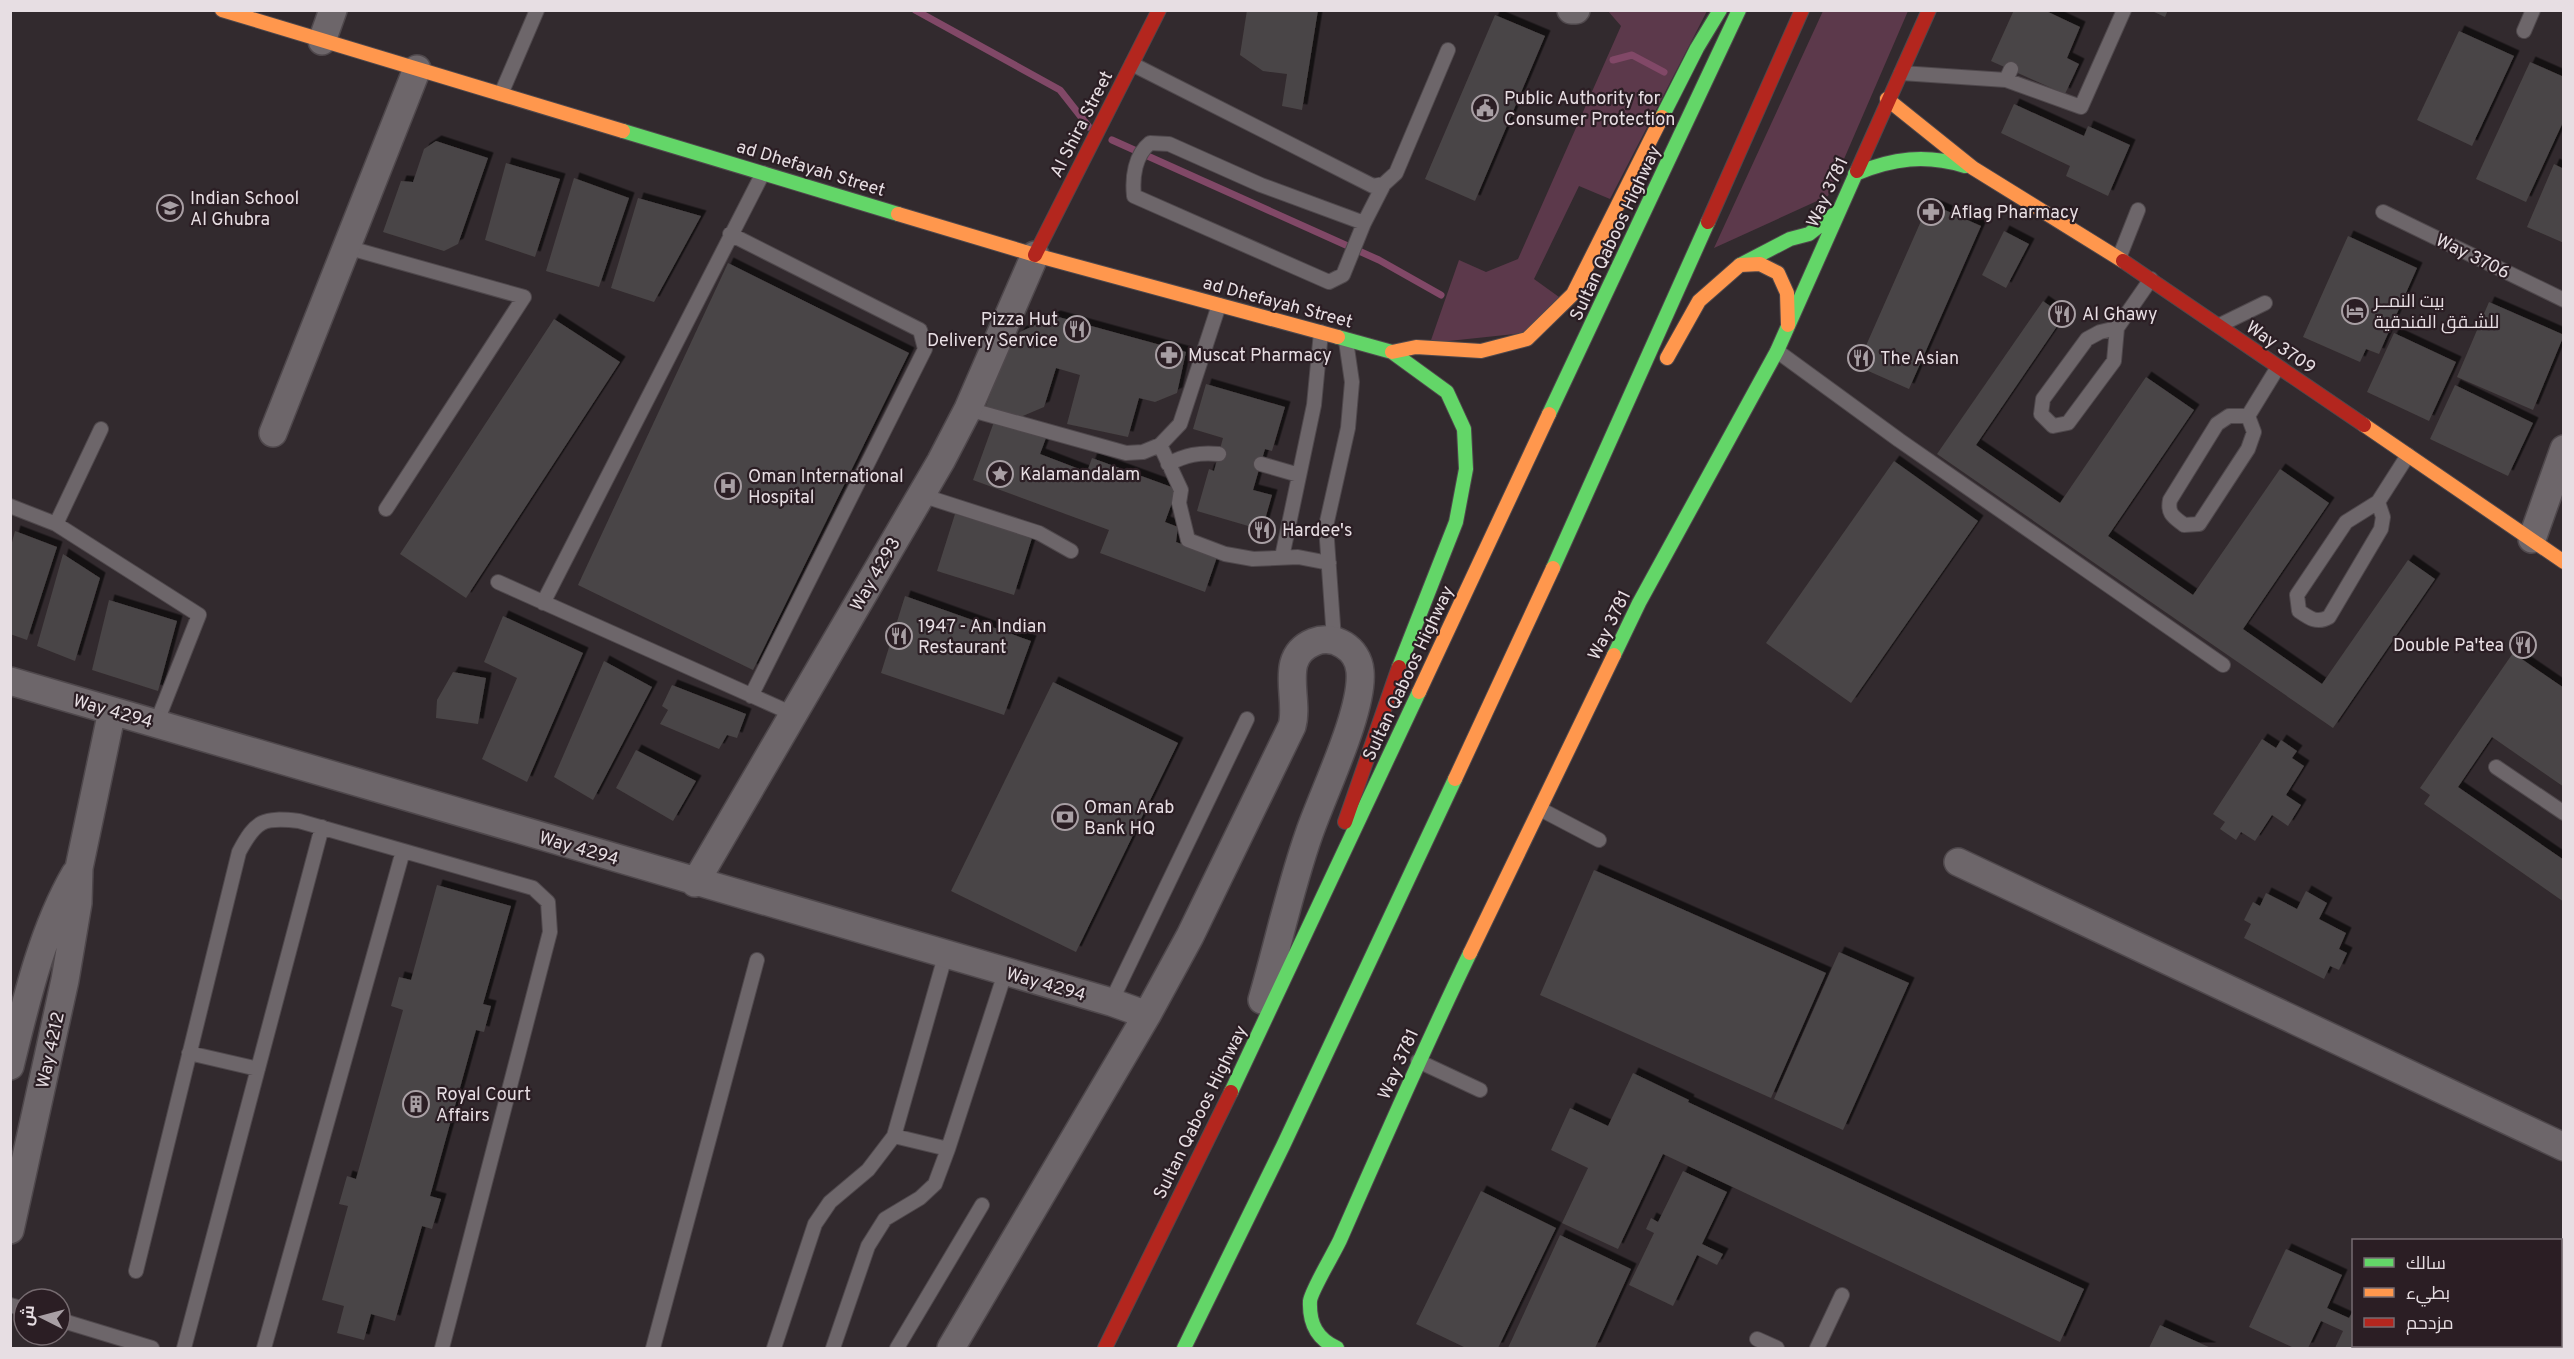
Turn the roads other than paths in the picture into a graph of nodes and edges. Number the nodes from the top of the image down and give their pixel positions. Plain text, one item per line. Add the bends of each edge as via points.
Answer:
1 (222, 10) edge
2 (333, 10) edge
3 (537, 10) edge
4 (1159, 10) edge
5 (1571, 10) edge
6 (1576, 10) edge
7 (1720, 10) edge
8 (1739, 10) edge
9 (1802, 10) edge
10 (1929, 10) edge
11 (2124, 10) edge
12 (2533, 10) edge
13 (2524, 31) dead end
14 (322, 41) junction
15 (1448, 50) dead end
16 (1132, 64) junction
17 (417, 69) junction
18 (1899, 73) junction
19 (501, 94) junction
20 (1887, 99) junction
21 (1973, 168) junction
22 (763, 173) junction
23 (1856, 174) junction
24 (1384, 184) junction
25 (2138, 210) dead end
26 (1837, 212) junction
27 (2383, 212) dead end
28 (1364, 223) junction
29 (730, 234) junction
30 (346, 247) junction
31 (1035, 255) junction
32 (2119, 258) junction
33 (1740, 265) junction
34 (2151, 279) junction
35 (2564, 300) edge
36 (2265, 303) dead end
37 (1219, 305) junction
38 (1788, 325) junction
39 (2218, 326) junction
40 (2117, 328) junction
41 (1321, 332) junction
42 (1346, 339) junction
43 (1777, 351) junction
44 (1392, 352) junction
45 (2278, 367) junction
46 (1660, 372) dead end
47 (1643, 402) dead end
48 (968, 409) junction
49 (2248, 416) junction
50 (101, 429) dead end
51 (273, 433) dead end
52 (1160, 445) junction
53 (2564, 449) edge
54 (1219, 454) dead end
55 (2408, 455) junction
56 (1168, 464) junction
57 (1261, 464) dead end
58 (1299, 475) junction
59 (921, 495) junction
60 (2378, 502) junction
61 (10, 506) edge
62 (386, 509) dead end
63 (56, 524) junction
64 (2532, 539) junction
65 (1071, 551) dead end
66 (1560, 554) junction
67 (1282, 557) junction
68 (1329, 562) junction
69 (2564, 562) edge
70 (498, 582) dead end
71 (543, 603) junction
72 (1334, 639) junction
73 (2223, 665) dead end
74 (10, 681) edge
75 (751, 696) junction
76 (112, 711) junction
77 (794, 714) junction
78 (1247, 719) dead end
79 (156, 724) junction
80 (2496, 767) dead end
81 (1540, 809) junction
82 (2564, 813) edge
83 (322, 827) junction
84 (1599, 840) dead end
85 (403, 851) junction
86 (1958, 862) dead end
87 (79, 868) junction
88 (695, 883) junction
89 (1307, 930) junction
90 (946, 953) junction
91 (41, 957) junction
92 (757, 960) dead end
93 (1005, 973) junction
94 (65, 980) junction
95 (1111, 1002) junction
96 (1147, 1015) junction
97 (189, 1053) junction
98 (1245, 1061) junction
99 (1418, 1061) junction
100 (10, 1066) edge
101 (258, 1069) junction
102 (1480, 1090) dead end
103 (894, 1136) junction
104 (2564, 1147) edge
105 (948, 1149) junction
106 (982, 1205) dead end
107 (10, 1230) edge
108 (1331, 1262) junction
109 (136, 1270) dead end
110 (1842, 1295) dead end
111 (1325, 1300) dead end
112 (1326, 1320) dead end
113 (72, 1324) edge
114 (1757, 1339) dead end
115 (152, 1348) edge
116 (184, 1348) edge
117 (264, 1348) edge
118 (442, 1348) edge
119 (653, 1348) edge
120 (774, 1348) edge
121 (833, 1348) edge
122 (897, 1348) edge
123 (951, 1348) edge
124 (1106, 1348) edge
125 (1184, 1348) edge
126 (1337, 1348) edge
127 (1349, 1348) edge
128 (1777, 1348) edge
129 (1817, 1348) edge

1 - 14 main road, ad Dhefayah Street
2 - 14 street
3 - 19 lane
4 - 16 main road, Al Shira Street
5 - 6 street
7 - 44 main road via 1573,294 1527,339 1481,351 1416,347
8 - 89 main road, Sultan Qaboos Highway
9 - 66 main road
10 - 18 main road, Way 3781
11 - 18 lane via 2081,107 2008,74
12 - 13 lane
14 - 17 main road, ad Dhefayah Street
15 - 24 lane via 1396,173
16 - 24 lane via 1373,186
16 - 31 main road, Al Shira Street
17 - 19 main road, ad Dhefayah Street
17 - 30 street
18 - 20 main road, Way 3781
19 - 22 main road, ad Dhefayah Street
20 - 21 main road, Way 3709
20 - 23 main road, Way 3781
21 - 23 main road, Way 3709 via 1944,159 1914,156 1883,161
21 - 32 main road, Way 3709
22 - 29 lane
22 - 31 main road, ad Dhefayah Street
23 - 26 main road, Way 3781
24 - 28 lane
25 - 32 lane
26 - 33 main road via 1809,234 1790,239
26 - 38 main road, Way 3781
27 - 35 lane, Way 3706
28 - 28 lane via 1343,275 1329,282 1134,196 1136,165 1142,149 1150,142 1169,144
29 - 71 lane
29 - 75 lane via 920,330 925,350
30 - 51 street
30 - 62 lane via 524,297
31 - 37 main road, ad Dhefayah Street
31 - 48 street, Way 4293
32 - 34 main road, Way 3709
33 - 38 main road via 1760,264 1778,273 1787,293
33 - 46 main road via 1699,301
34 - 39 main road, Way 3709
34 - 40 lane
36 - 39 lane
37 - 41 main road, ad Dhefayah Street
37 - 52 lane via 1180,424
38 - 43 main road, Way 3781
39 - 45 main road, Way 3709
40 - 40 lane via 2087,339 2043,399 2041,414 2054,426 2068,423 2114,361
41 - 42 main road, ad Dhefayah Street
41 - 58 lane via 1314,405
42 - 44 main road, ad Dhefayah Street
42 - 68 lane via 1352,382 1348,428 1326,526
43 - 73 lane
43 - 81 main road, Way 3781 via 1640,603
44 - 89 main road via 1447,392 1464,429 1466,469 1456,522 1406,647
45 - 49 lane
45 - 55 main road, Way 3709
47 - 66 main road
48 - 52 lane via 1126,453
48 - 59 street, Way 4293
49 - 49 lane via 2229,416 2217,424 2170,500 2171,515 2184,525 2199,524 2248,449 2254,432
50 - 63 lane
52 - 56 lane
53 - 64 street
54 - 56 lane via 1201,452
55 - 60 lane
55 - 64 main road, Way 3709
56 - 67 lane via 1181,489 1179,503 1188,540 1225,554 1253,559
57 - 58 lane
58 - 67 lane
59 - 65 lane via 1039,533
59 - 77 street, Way 4293
60 - 60 lane via 2346,522 2297,594 2299,611 2312,620 2329,617 2381,529 2383,518
61 - 63 lane
63 - 79 lane via 199,615
64 - 69 main road, Way 3709
66 - 125 main road via 1283,1146
67 - 68 lane
68 - 72 lane
70 - 71 lane
71 - 75 lane
72 - 96 street via 1304,646 1294,662 1290,682 1296,712 1292,726 1190,936
72 - 98 street via 1352,651 1360,668 1359,697 1308,836
74 - 76 street, Way 4294
75 - 77 lane
76 - 79 street, Way 4294
76 - 87 street, Way 4212
77 - 88 street, Way 4293
78 - 95 lane
79 - 88 street, Way 4294
80 - 82 lane
81 - 84 lane
81 - 99 main road, Way 3781
83 - 85 lane
83 - 97 lane via 272,818 252,828 239,852
83 - 101 lane
85 - 117 lane
85 - 118 lane via 533,888 548,902 550,932
86 - 104 street
87 - 91 street, Way 4212 via 61,898
87 - 94 street, Way 4212 via 78,903
88 - 90 street, Way 4294
89 - 98 main road, Sultan Qaboos Highway
90 - 93 street, Way 4294
90 - 103 lane
91 - 94 street
91 - 100 street, Way 4212
92 - 119 lane
93 - 95 street, Way 4294
93 - 105 lane
94 - 107 street, Way 4212
95 - 96 street, Way 4294
96 - 123 street
97 - 101 lane
97 - 109 lane
98 - 124 main road, Sultan Qaboos Highway
99 - 102 lane
99 - 108 main road, Way 3781
101 - 116 lane
103 - 105 lane
103 - 120 lane via 868,1170 830,1202 814,1224
105 - 121 lane via 935,1184 885,1219 868,1246
106 - 122 lane
108 - 111 main road, Way 3781
108 - 126 main road, Way 3781 via 1310,1299 1312,1325 1323,1342
110 - 129 lane
112 - 127 main road
113 - 115 lane
114 - 128 lane

